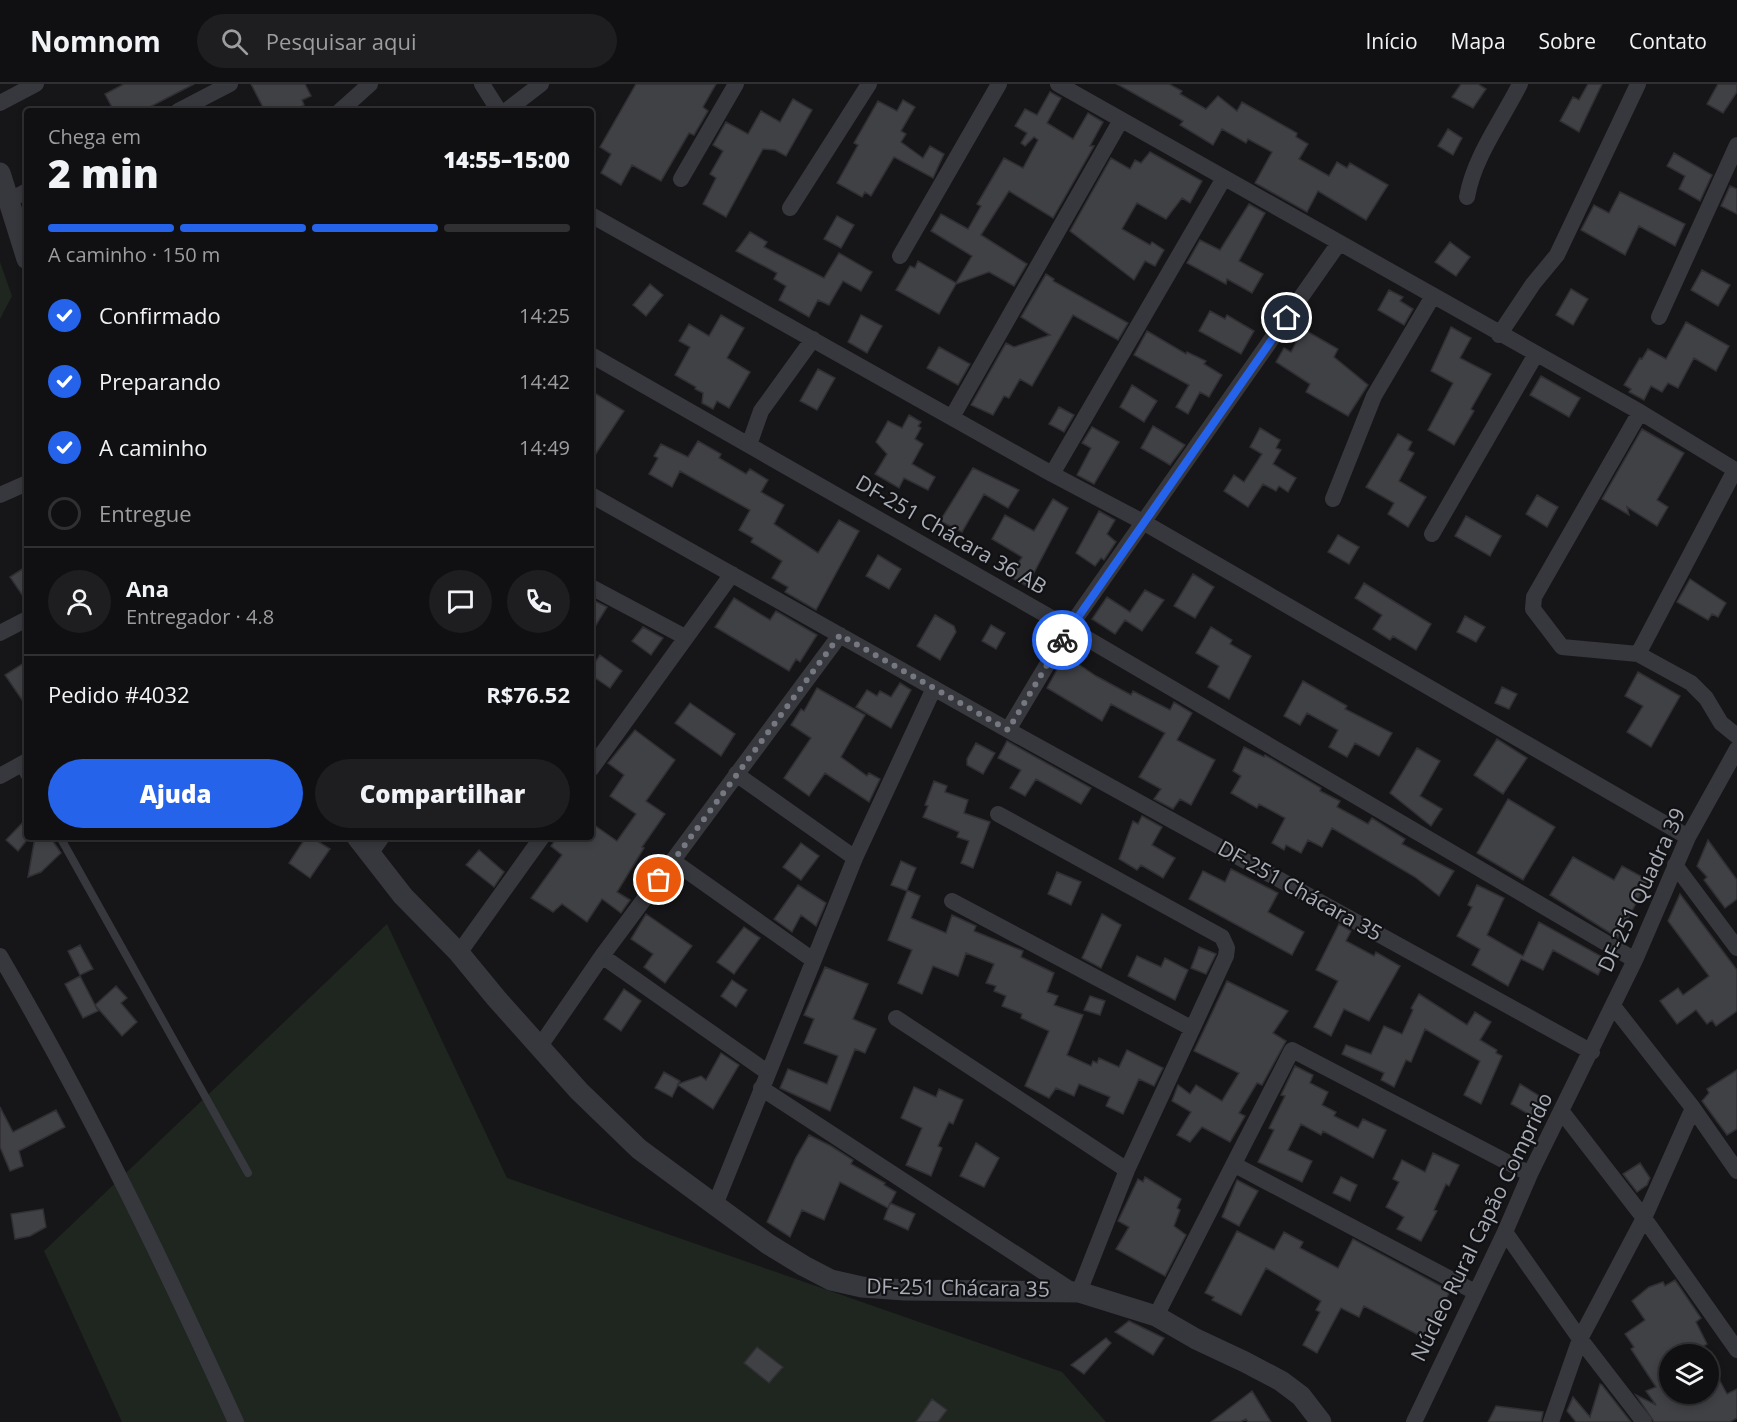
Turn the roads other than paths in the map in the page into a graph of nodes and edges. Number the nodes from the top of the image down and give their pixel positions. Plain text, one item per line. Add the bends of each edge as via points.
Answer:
1 (36, 84) edge
2 (230, 84) edge
3 (370, 84) edge
4 (482, 84) edge
5 (541, 84) edge
6 (736, 84) edge
7 (869, 84) edge
8 (999, 84) edge
9 (1058, 84) edge
10 (1520, 84) edge
11 (1638, 84) edge
12 (0, 103) edge
13 (184, 108) edge
14 (343, 108) edge
15 (497, 108) edge
16 (510, 108) edge
17 (1121, 120) junction
18 (1737, 145) edge
19 (0, 173) edge
20 (1224, 178) junction
21 (681, 179) dead end
22 (24, 193) edge
23 (1467, 197) dead end
24 (8, 201) junction
25 (790, 208) dead end
26 (594, 216) edge
27 (1339, 243) junction
28 (24, 251) edge
29 (900, 256) dead end
30 (1433, 296) junction
31 (1659, 317) dead end
32 (1499, 335) junction
33 (813, 339) junction
34 (1536, 354) junction
35 (594, 357) edge
36 (1640, 412) junction
37 (952, 417) junction
38 (749, 445) junction
39 (1736, 471) edge
40 (1052, 474) junction
41 (24, 484) edge
42 (0, 495) edge
43 (594, 497) edge
44 (1333, 499) dead end
45 (1143, 522) junction
46 (1432, 534) dead end
47 (732, 574) junction
48 (594, 589) edge
49 (24, 621) edge
50 (1069, 628) junction
51 (0, 633) edge
52 (840, 635) junction
53 (685, 637) junction
54 (1638, 654) junction
55 (934, 688) junction
56 (1008, 730) junction
57 (1737, 736) edge
58 (1737, 749) edge
59 (23, 763) edge
60 (594, 765) edge
61 (736, 774) junction
62 (0, 776) edge
63 (998, 814) dead end
64 (1688, 837) junction
65 (62, 840) edge
66 (540, 840) edge
67 (376, 845) edge
68 (855, 858) junction
69 (673, 861) junction
70 (1675, 865) junction
71 (952, 901) dead end
72 (1737, 948) edge
73 (459, 953) junction
74 (0, 956) edge
75 (602, 956) junction
76 (813, 960) junction
77 (1635, 960) junction
78 (1613, 1006) junction
79 (896, 1018) dead end
80 (1191, 1028) junction
81 (540, 1046) junction
82 (1592, 1052) junction
83 (767, 1072) junction
84 (761, 1088) junction
85 (1693, 1108) junction
86 (1562, 1112) junction
87 (1235, 1165) junction
88 (1127, 1170) junction
89 (1737, 1171) edge
90 (248, 1173) dead end
91 (1530, 1174) junction
92 (715, 1205) junction
93 (1644, 1218) junction
94 (1505, 1232) junction
95 (1075, 1291) junction
96 (1475, 1292) junction
97 (1156, 1317) junction
98 (1580, 1339) junction
99 (1737, 1350) edge
100 (236, 1422) edge
101 (1321, 1422) edge
102 (1414, 1422) edge
103 (1551, 1422) edge
104 (1644, 1422) edge

1 - 12 street
2 - 13 street
3 - 14 street
4 - 15 street
5 - 16 street
6 - 21 street
7 - 25 street
8 - 29 street
9 - 17 street
10 - 23 street via 1488,143
11 - 32 street via 1557,255
17 - 20 street
17 - 37 street
18 - 31 street
19 - 24 street
20 - 27 street
20 - 40 street
22 - 24 street
24 - 28 street
26 - 33 street
27 - 30 street
27 - 45 street
30 - 32 street
30 - 44 street via 1374,396
32 - 34 street
33 - 37 street
33 - 38 street via 761,411
34 - 36 street
34 - 46 street
35 - 38 street, DF-251 Chácara 36 AB
36 - 39 street
36 - 54 street via 1532,603 1562,647
37 - 40 street
38 - 50 street, DF-251 Chácara 36 AB
39 - 54 street
40 - 45 street
41 - 42 street
43 - 47 street, DF-251 Chácara 35
45 - 50 street
45 - 64 street
47 - 52 street, DF-251 Chácara 35
47 - 53 street
48 - 53 street
49 - 51 street
50 - 56 street
50 - 77 street
52 - 55 street, DF-251 Chácara 35
52 - 61 street
53 - 60 street
54 - 57 street via 1692,683 1721,723
55 - 56 street, DF-251 Chácara 35
55 - 68 street
56 - 82 street, DF-251 Chácara 35
58 - 64 street, DF-251 Quadra 39
59 - 62 street
61 - 68 street
61 - 69 street
63 - 80 street via 1222,936 1226,956
64 - 70 street, DF-251 Quadra 39
65 - 90 lane
66 - 73 street
67 - 73 street, DF-251 Chácara 35 via 403,896
68 - 76 street
69 - 75 street
69 - 76 street
70 - 72 street
70 - 77 street, DF-251 Quadra 39
71 - 80 street
73 - 81 street, DF-251 Chácara 35
74 - 100 street via 171,1279
75 - 81 street
75 - 83 street
76 - 83 street
77 - 78 street, DF-251 Quadra 39
78 - 82 street, DF-251 Quadra 39
78 - 85 street
79 - 88 street
80 - 88 street
81 - 92 street, DF-251 Chácara 35 via 579,1091 639,1149
82 - 86 street, Núcleo Rural Capão Comprido
83 - 84 street
84 - 92 street
84 - 95 street, DF-251 Chácara 35
85 - 89 street
85 - 93 street
86 - 91 street, Núcleo Rural Capão Comprido
86 - 93 street
87 - 91 street via 1292,1050
87 - 96 street
87 - 97 street
88 - 95 street
91 - 94 street, Núcleo Rural Capão Comprido
92 - 95 street, DF-251 Chácara 35 via 804,1266 841,1282 905,1290
93 - 98 street
93 - 99 street
94 - 96 street, Núcleo Rural Capão Comprido
94 - 98 street
95 - 97 street
96 - 102 street, Núcleo Rural Capão Comprido
97 - 101 street via 1281,1381 1301,1396
98 - 103 street
98 - 104 street

